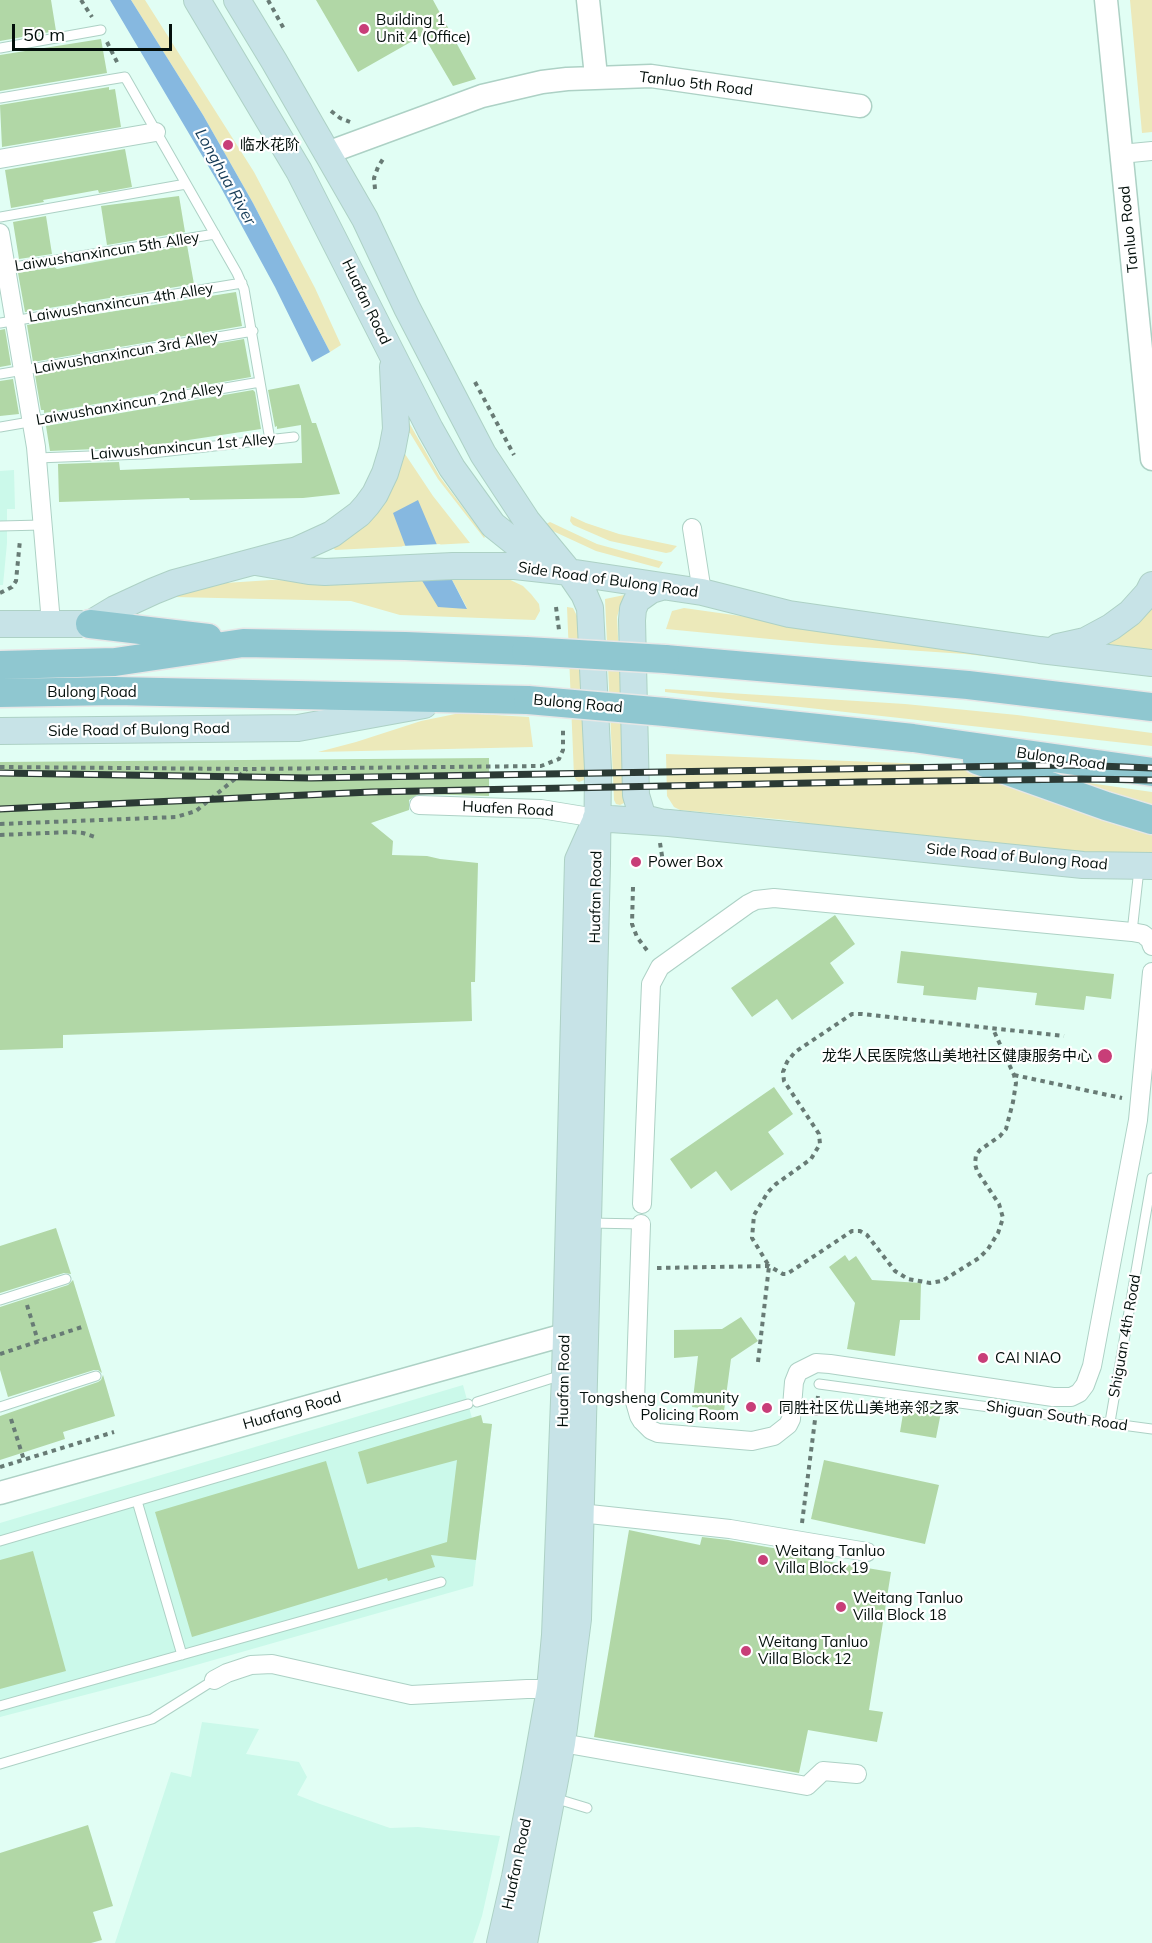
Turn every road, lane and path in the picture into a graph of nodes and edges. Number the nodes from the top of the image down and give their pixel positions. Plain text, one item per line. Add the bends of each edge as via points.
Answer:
1 (197, 0) edge
2 (237, 0) edge
3 (268, 0) edge
4 (588, 0) edge
5 (1106, 0) edge
6 (100, 30) dead end
7 (286, 33) dead end
8 (0, 48) edge
9 (596, 76) junction
10 (0, 98) edge
11 (327, 106) dead end
12 (860, 106) dead end
13 (357, 123) dead end
14 (156, 132) junction
15 (1152, 151) edge
16 (327, 153) junction
17 (1121, 154) junction
18 (0, 159) edge
19 (384, 159) dead end
20 (186, 184) junction
21 (377, 197) dead end
22 (0, 217) edge
23 (0, 233) edge
24 (214, 234) junction
25 (3, 268) edge
26 (242, 284) junction
27 (7, 322) edge
28 (253, 331) junction
29 (426, 345) junction
30 (392, 354) junction
31 (23, 370) junction
32 (0, 374) edge
33 (471, 376) dead end
34 (260, 382) junction
35 (32, 422) junction
36 (0, 427) edge
37 (294, 437) dead end
38 (270, 440) junction
39 (37, 458) junction
40 (1152, 459) edge
41 (518, 463) dead end
42 (22, 525) junction
43 (42, 525) junction
44 (0, 526) edge
45 (693, 528) dead end
46 (256, 562) junction
47 (569, 572) junction
48 (1152, 585) edge
49 (661, 587) junction
50 (0, 592) edge
51 (702, 592) junction
52 (51, 623) junction
53 (0, 624) edge
54 (90, 624) junction
55 (243, 643) junction
56 (1040, 650) junction
57 (1152, 663) edge
58 (0, 665) edge
59 (0, 693) edge
60 (455, 698) junction
61 (1152, 707) edge
62 (0, 731) edge
63 (913, 738) junction
64 (541, 766) dead end
65 (0, 767) edge
66 (248, 769) junction
67 (1152, 772) edge
68 (419, 805) dead end
69 (596, 818) junction
70 (1152, 820) edge
71 (0, 824) edge
72 (660, 832) junction
73 (0, 835) edge
74 (95, 837) dead end
75 (663, 862) dead end
76 (1146, 866) edge
77 (633, 887) dead end
78 (1132, 932) junction
79 (1152, 945) edge
80 (660, 967) junction
81 (1152, 972) edge
82 (993, 1029) junction
83 (1064, 1036) dead end
84 (1014, 1075) junction
85 (1120, 1098) dead end
86 (1152, 1178) edge
87 (642, 1204) dead end
88 (588, 1223) junction
89 (641, 1224) joint
90 (769, 1266) junction
91 (640, 1268) junction
92 (66, 1279) dead end
93 (23, 1293) junction
94 (0, 1300) edge
95 (86, 1326) dead end
96 (575, 1331) junction
97 (38, 1341) junction
98 (0, 1354) edge
99 (758, 1362) dead end
100 (575, 1371) junction
101 (96, 1376) dead end
102 (819, 1384) joint
103 (3, 1406) edge
104 (1110, 1422) junction
105 (1152, 1429) edge
106 (114, 1431) dead end
107 (24, 1460) junction
108 (0, 1467) edge
109 (0, 1493) edge
110 (137, 1501) junction
111 (580, 1513) junction
112 (800, 1539) junction
113 (0, 1541) edge
114 (867, 1552) dead end
115 (441, 1582) dead end
116 (182, 1655) junction
117 (214, 1680) joint
118 (550, 1689) junction
119 (0, 1706) edge
120 (562, 1743) junction
121 (0, 1764) edge
122 (856, 1774) dead end
123 (551, 1797) junction
124 (587, 1808) dead end
125 (500, 1943) edge
126 (524, 1943) edge

1 - 30 main road, Huafan Road via 299,171
2 - 16 main road, Huafan Road
3 - 7 path
4 - 9 street
5 - 17 street, Tanluo Road
6 - 8 lane
9 - 12 street, Tanluo 5th Road via 681,79
9 - 16 street, Tanluo 5th Road via 542,82 482,96
10 - 14 lane via 125,77
11 - 13 path via 340,118
14 - 18 street
14 - 20 lane
15 - 17 street
16 - 29 main road, Huafan Road via 365,219
17 - 40 street, Tanluo Road
19 - 21 path via 374,178
20 - 22 lane
20 - 24 lane
23 - 25 street
24 - 25 lane, Laiwushanxincun 5th Alley
24 - 26 lane
25 - 27 street
26 - 27 lane, Laiwushanxincun 4th Alley
26 - 28 lane
27 - 31 street
28 - 31 lane, Laiwushanxincun 3rd Alley
28 - 34 lane
29 - 30 main road
29 - 47 main road, Huafan Road via 500,482
30 - 46 main road via 396,429 389,461 375,494 359,514 332,534
30 - 47 main road, Huafan Road via 452,468 493,525 518,545
31 - 32 lane, Laiwushanxincun 3rd Alley
31 - 35 street
33 - 41 path
34 - 35 lane, Laiwushanxincun 2nd Alley
34 - 38 lane
35 - 36 lane, Laiwushanxincun 2nd Alley
35 - 39 street
37 - 38 lane, Laiwushanxincun 1st Alley
38 - 39 lane, Laiwushanxincun 1st Alley via 143,454
39 - 43 street
42 - 43 lane
42 - 44 lane
42 - 50 path via 16,581 10,589
43 - 52 street
45 - 51 street
46 - 47 main road, Side Road of Bulong Road via 309,572 453,566 515,566
46 - 54 main road, Side Road of Bulong Road via 154,591
47 - 49 main road, Side Road of Bulong Road
47 - 69 main road, Huafan Road via 590,608 598,769
48 - 56 main road via 1130,613 1112,627 1085,641
49 - 51 main road, Side Road of Bulong Road
49 - 72 main road via 637,600 632,620 636,795 642,814
51 - 56 main road, Side Road of Bulong Road via 789,614
52 - 53 main road
52 - 54 main road
54 - 55 main road
55 - 58 main road, Bulong Road via 115,662
55 - 61 main road, Bulong Road, bridge via 405,646 665,659 968,685
56 - 57 main road, Side Road of Bulong Road
59 - 60 main road, Bulong Road via 115,691
60 - 62 main road, Side Road of Bulong Road via 298,728
60 - 63 main road, Bulong Road, bridge via 528,700
63 - 67 main road, Bulong Road
63 - 70 main road
64 - 66 path
65 - 66 path
66 - 71 path via 188,815
68 - 69 street, Huafen Road via 541,809
69 - 72 main road, Side Road of Bulong Road
69 - 88 main road, Huafan Road
69 - 96 main road, Huafan Road via 578,860
72 - 75 path
72 - 76 main road, Side Road of Bulong Road via 1083,865
73 - 74 path via 70,832
76 - 78 lane
77 - 80 path via 634,931
78 - 79 street via 1143,934
78 - 80 street via 766,898 748,904
80 - 87 street via 650,992
81 - 91 street via 1137,1120 1092,1366 1079,1393 1062,1398 816,1363 798,1372 791,1419 774,1436 752,1441 658,1433 642,1421 636,1402
82 - 83 path
82 - 84 path
82 - 90 path via 852,1014 795,1052 783,1072 784,1082 819,1134 820,1144 811,1159 768,1192 754,1215 752,1238
84 - 85 path
84 - 90 path via 1016,1083 1006,1129 976,1155 977,1171 999,1204 1003,1218 985,1254 942,1281 908,1279 895,1271 867,1235 852,1231 791,1273 783,1274
86 - 104 lane, Shiguan 4th Road
88 - 89 lane
88 - 96 main road, Huafan Road
89 - 91 street
90 - 91 path
90 - 99 path
92 - 93 lane
93 - 94 lane
93 - 97 path
95 - 97 path
96 - 100 main road, Huafan Road
96 - 109 street, Huafang Road
97 - 98 path
100 - 110 lane
100 - 111 main road, Huafan Road via 583,1469
100 - 118 main road, Huafan Road
101 - 103 lane
102 - 104 lane, Shiguan South Road
102 - 112 path
103 - 107 path
104 - 105 lane, Shiguan South Road
106 - 107 path
107 - 108 path
110 - 113 lane
110 - 116 lane
111 - 112 street
111 - 120 main road, Huafan Road via 578,1619
112 - 114 street
115 - 116 lane
116 - 119 lane
117 - 118 street via 251,1665 272,1664 411,1695
117 - 121 lane via 152,1719
118 - 125 main road, Huafan Road
120 - 122 street via 807,1786 823,1771
120 - 123 main road, Huafan Road
123 - 124 lane
123 - 126 main road, Huafan Road

